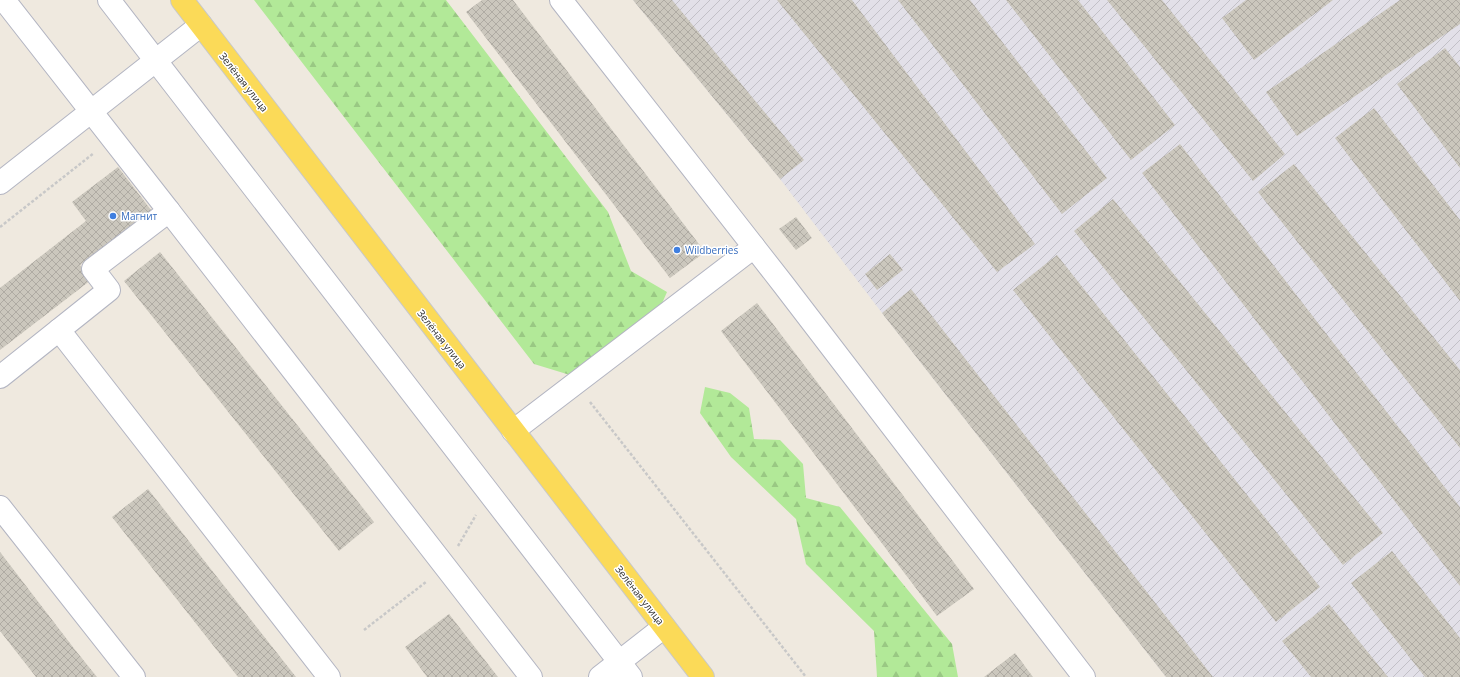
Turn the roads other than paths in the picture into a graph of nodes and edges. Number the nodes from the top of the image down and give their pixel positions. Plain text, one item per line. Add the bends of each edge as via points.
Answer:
1 (4, 0) edge
2 (109, 0) edge
3 (182, 0) edge
4 (561, 0) edge
5 (201, 25) junction
6 (156, 61) junction
7 (92, 112) junction
8 (2, 179) edge
9 (169, 211) junction
10 (754, 247) junction
11 (58, 330) junction
12 (0, 377) edge
13 (513, 431) junction
14 (0, 507) edge
15 (664, 627) junction
16 (626, 669) edge
17 (134, 677) edge
18 (329, 677) edge
19 (531, 677) edge
20 (600, 677) edge
21 (703, 677) edge
22 (1084, 677) edge

1 - 7 lane
2 - 6 lane
3 - 5 main road, Зелёная улица
4 - 10 lane
5 - 6 lane
5 - 13 main road, Зелёная улица
6 - 7 lane
6 - 16 lane
7 - 8 lane
7 - 9 lane
9 - 11 lane via 93,269 109,290
9 - 19 lane
10 - 13 lane
10 - 22 lane
11 - 12 lane
11 - 18 lane
13 - 15 main road, Зелёная улица
14 - 17 lane
15 - 16 lane
15 - 21 main road, Зелёная улица
16 - 20 lane

